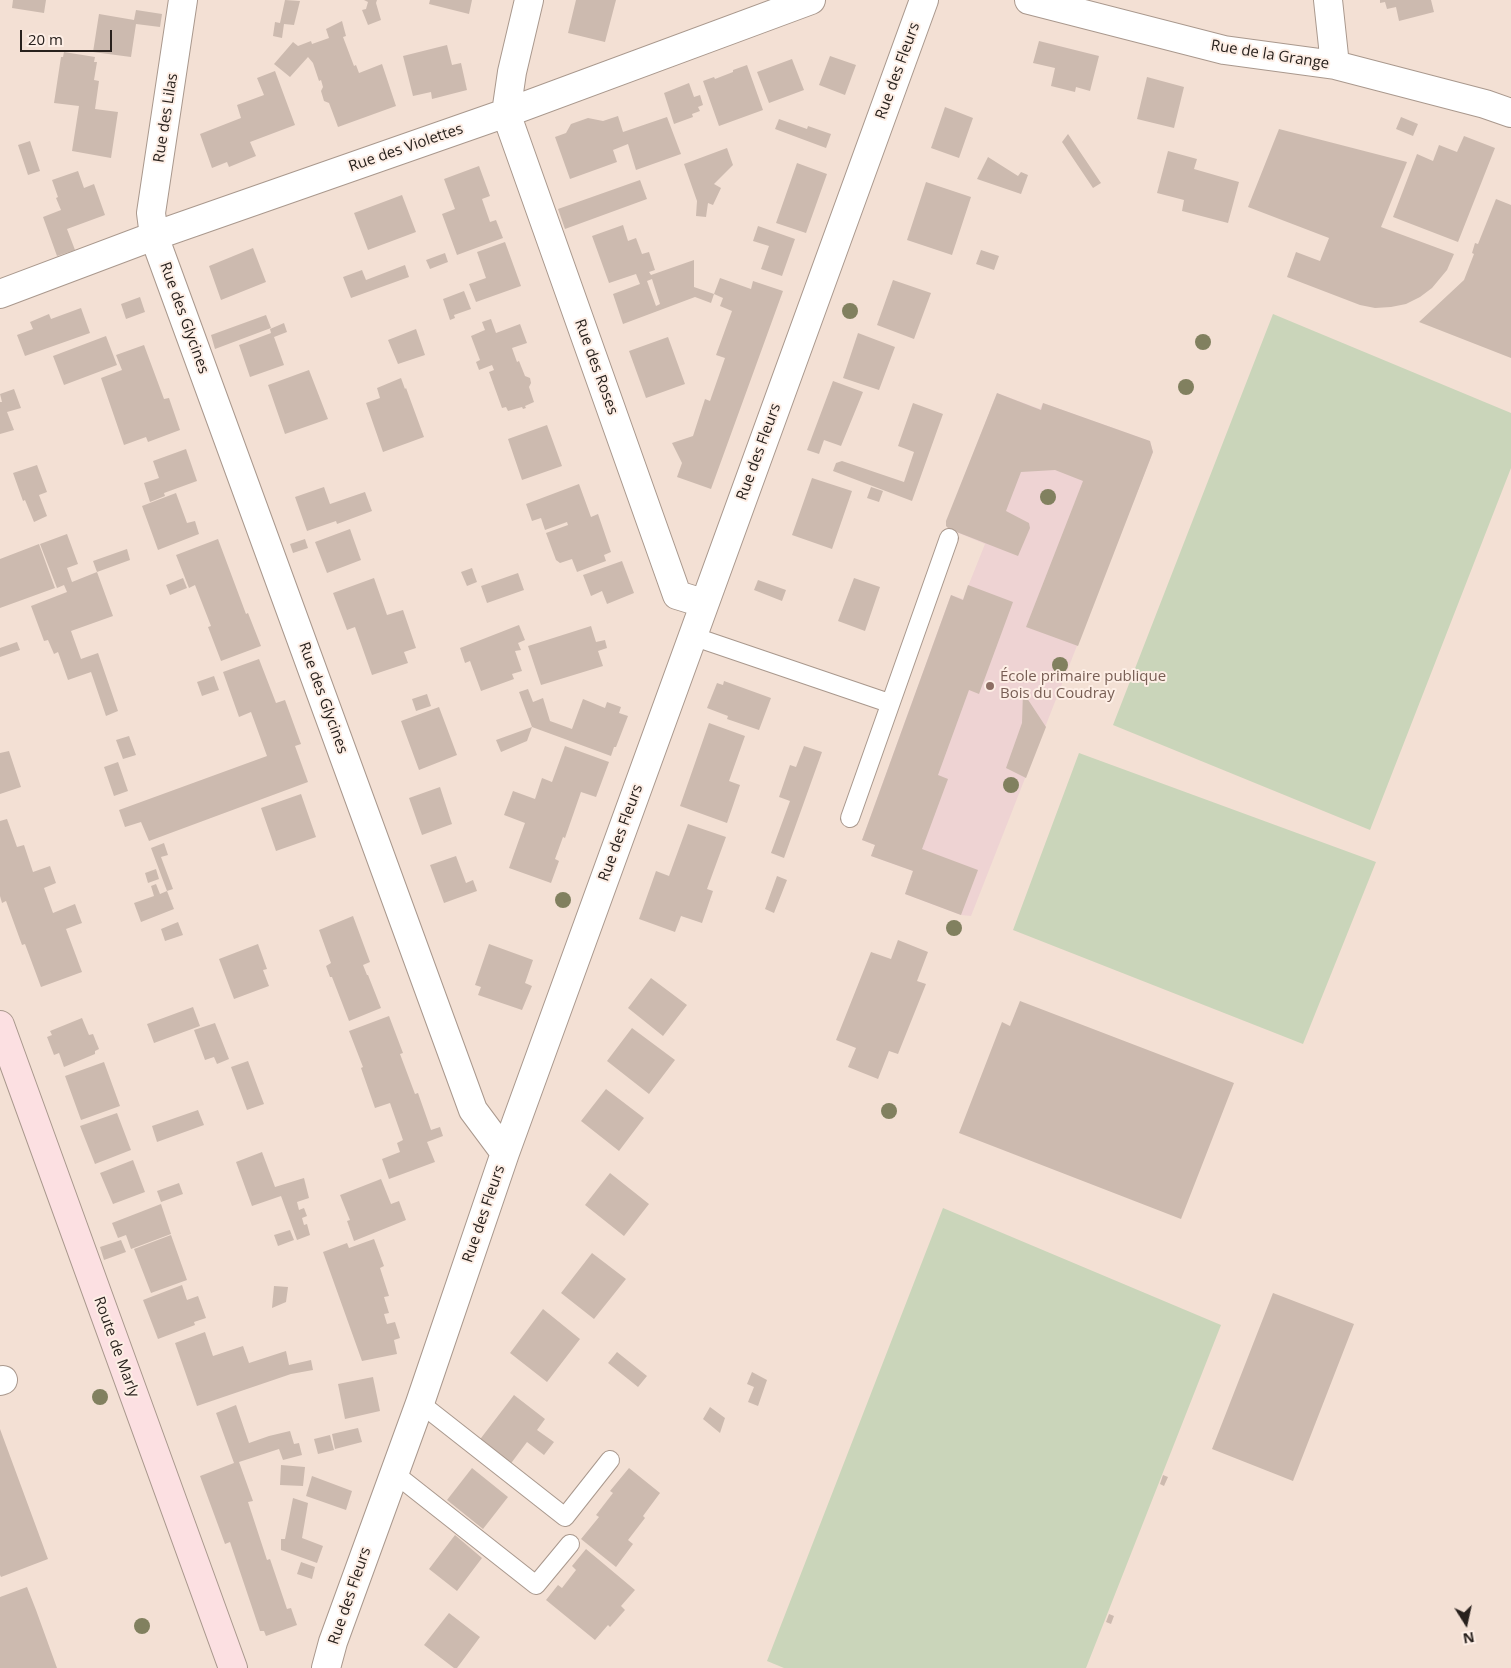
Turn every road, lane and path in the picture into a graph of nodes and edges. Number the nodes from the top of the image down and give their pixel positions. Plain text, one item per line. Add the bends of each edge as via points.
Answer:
1 (183, 0) edge
2 (529, 0) edge
3 (811, 0) edge
4 (924, 0) edge
5 (1029, 0) edge
6 (1328, 0) edge
7 (1335, 65) junction
8 (1511, 112) edge
9 (506, 113) junction
10 (154, 236) junction
11 (0, 294) edge
12 (948, 538) dead end
13 (703, 603) junction
14 (692, 636) junction
15 (889, 704) junction
16 (850, 818) dead end
17 (0, 1025) edge
18 (505, 1153) junction
19 (420, 1403) junction
20 (610, 1460) dead end
21 (394, 1473) junction
22 (570, 1544) dead end
23 (233, 1668) edge
24 (326, 1668) edge

1 - 10 street, Rue des Lilas via 151,213
2 - 9 street
3 - 9 street, Rue des Violettes
4 - 13 street, Rue des Fleurs
5 - 7 street, Rue de la Grange via 1224,50
6 - 7 street
7 - 8 street, Rue de la Grange
9 - 10 street, Rue des Violettes
9 - 13 street, Rue des Roses via 677,594
10 - 11 street, Rue des Violettes
10 - 18 street, Rue des Glycines via 473,1110
12 - 15 lane
13 - 14 street, Rue des Fleurs
14 - 15 lane
14 - 18 street, Rue des Fleurs
15 - 16 lane
17 - 23 street, Route de Marly
18 - 19 street, Rue des Fleurs
19 - 20 lane via 565,1517
19 - 21 street, Rue des Fleurs
21 - 22 lane via 536,1585
21 - 24 street, Rue des Fleurs

